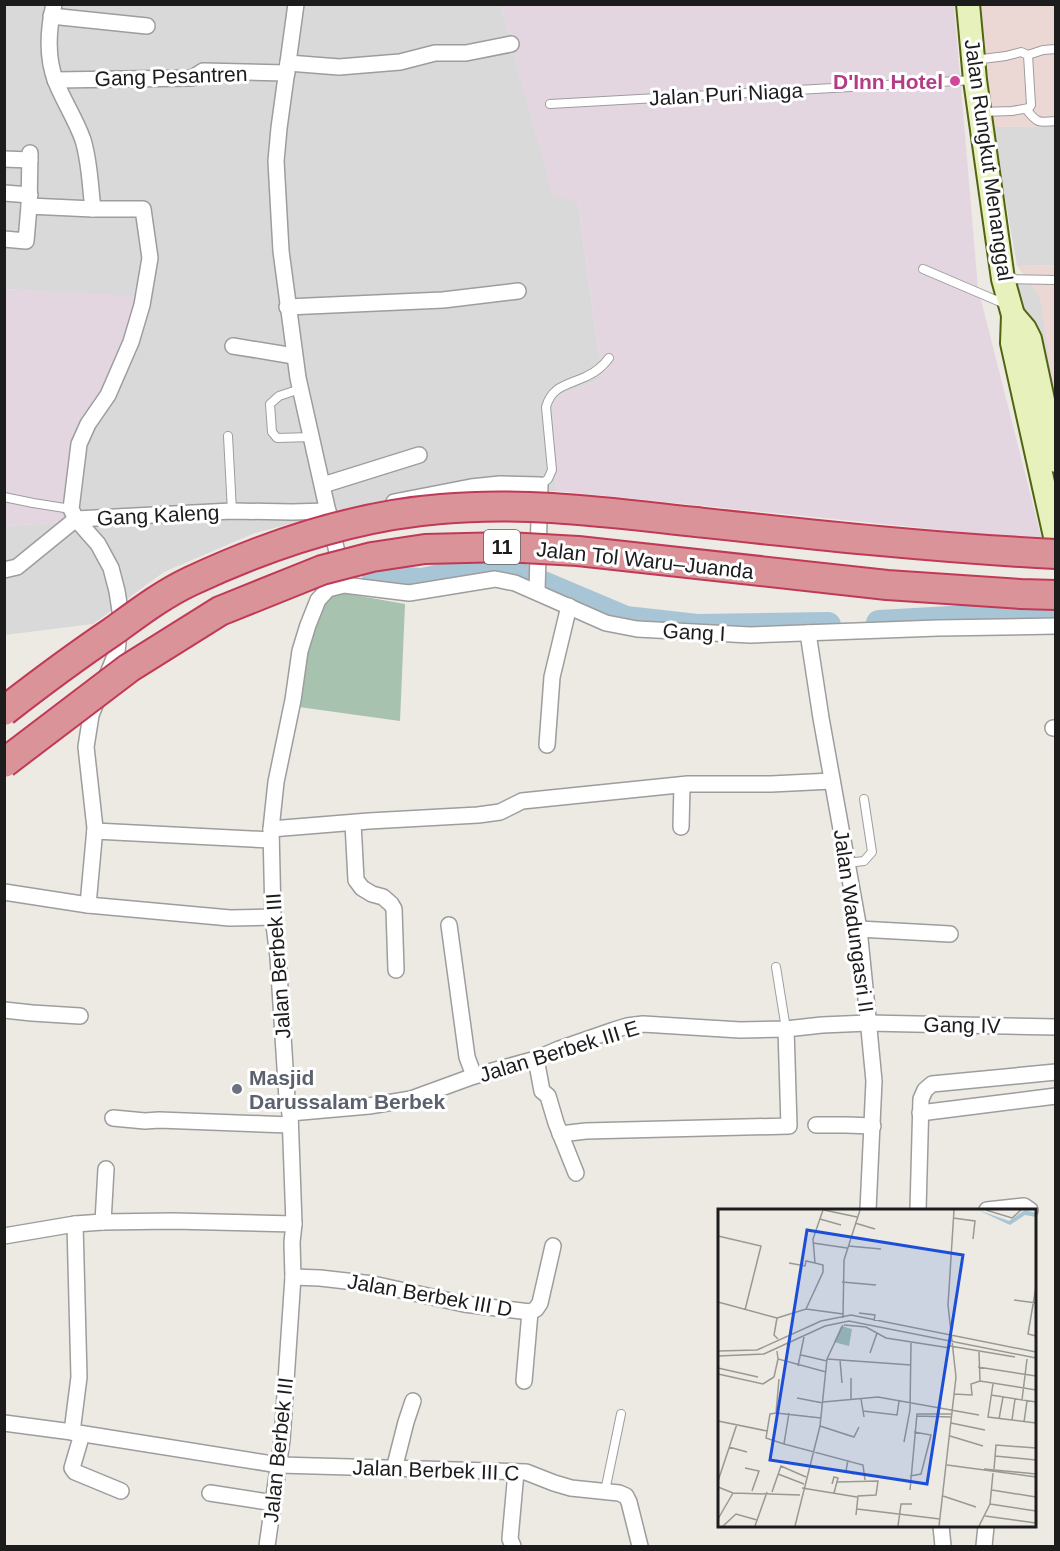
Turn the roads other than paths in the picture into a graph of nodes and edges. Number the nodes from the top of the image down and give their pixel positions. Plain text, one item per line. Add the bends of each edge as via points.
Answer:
1 (296, 4) edge
2 (969, 4) edge
3 (52, 10) edge
4 (147, 26) dead end
5 (511, 44) dead end
6 (1056, 50) edge
7 (1028, 55) junction
8 (288, 68) junction
9 (974, 70) junction
10 (55, 80) junction
11 (549, 104) dead end
12 (1026, 109) junction
13 (979, 112) junction
14 (1056, 121) edge
15 (4, 159) edge
16 (4, 193) edge
17 (29, 200) junction
18 (93, 209) junction
19 (4, 239) edge
20 (923, 269) dead end
21 (1003, 279) junction
22 (1056, 280) edge
23 (518, 291) dead end
24 (287, 307) junction
25 (1012, 311) junction
26 (234, 346) dead end
27 (294, 356) junction
28 (609, 358) dead end
29 (300, 389) junction
30 (228, 436) dead end
31 (312, 437) junction
32 (419, 455) dead end
33 (1056, 461) edge
34 (322, 485) junction
35 (540, 485) junction
36 (4, 497) edge
37 (232, 511) junction
38 (73, 514) junction
39 (329, 514) junction
40 (1056, 541) edge
41 (1056, 554) edge
42 (4, 570) edge
43 (344, 585) junction
44 (537, 588) junction
45 (1056, 595) edge
46 (569, 606) junction
47 (1056, 626) edge
48 (808, 633) junction
49 (4, 711) edge
50 (548, 745) dead end
51 (4, 763) edge
52 (832, 781) junction
53 (682, 785) junction
54 (864, 799) dead end
55 (353, 823) junction
56 (681, 827) dead end
57 (95, 831) junction
58 (271, 834) junction
59 (848, 863) junction
60 (4, 892) edge
61 (88, 905) junction
62 (273, 917) junction
63 (448, 925) dead end
64 (859, 929) junction
65 (950, 934) dead end
66 (776, 967) dead end
67 (396, 970) dead end
68 (4, 1010) edge
69 (80, 1016) dead end
70 (868, 1023) junction
71 (1056, 1027) edge
72 (786, 1029) junction
73 (536, 1059) junction
74 (1056, 1072) edge
75 (474, 1076) junction
76 (1056, 1096) edge
77 (921, 1113) junction
78 (113, 1118) dead end
79 (290, 1119) junction
80 (816, 1125) dead end
81 (873, 1126) junction
82 (560, 1134) junction
83 (106, 1169) dead end
84 (576, 1173) dead end
85 (868, 1209) edge
86 (918, 1209) edge
87 (996, 1209) edge
88 (1028, 1209) edge
89 (103, 1222) junction
90 (75, 1224) junction
91 (294, 1224) junction
92 (4, 1236) edge
93 (553, 1246) dead end
94 (293, 1277) junction
95 (530, 1312) junction
96 (524, 1381) dead end
97 (413, 1401) dead end
98 (621, 1414) dead end
99 (4, 1423) edge
100 (77, 1433) junction
101 (279, 1465) junction
102 (394, 1469) junction
103 (516, 1472) junction
104 (121, 1491) dead end
105 (605, 1491) junction
106 (210, 1493) dead end
107 (274, 1503) junction
108 (941, 1527) edge
109 (986, 1527) edge
110 (267, 1546) edge
111 (513, 1546) edge
112 (640, 1546) edge
113 (943, 1546) edge
114 (984, 1546) edge

1 - 8 street
2 - 9 main road, Jalan Rungkut Menanggal
3 - 4 street
3 - 10 street via 49,50
5 - 8 street, Gang Pesantren via 466,53 435,53 400,62
6 - 7 lane, Jalan Puri Niaga
7 - 9 lane, Jalan Puri Niaga via 1021,52 1006,56
7 - 12 lane via 1031,105
8 - 10 street, Gang Pesantren via 203,71 192,78
8 - 24 street via 276,161
9 - 11 lane, Jalan Puri Niaga
9 - 13 main road, Jalan Rungkut Menanggal
10 - 18 street via 84,143
12 - 13 lane
12 - 14 lane via 1041,123
13 - 21 main road, Jalan Rungkut Menanggal
15 - 17 street via 30,157
16 - 17 street
17 - 18 street
17 - 19 street via 26,241
18 - 38 street via 143,209 150,258 131,342 108,395 79,444
20 - 25 lane
21 - 22 lane
21 - 25 main road, Jalan Rungkut Menanggal
23 - 24 street via 443,300
24 - 27 street
25 - 33 main road, Jalan Rungkut Menanggal via 1030,339
25 - 40 main road, Jalan Rungkut Menanggal via 1012,343
26 - 27 street
27 - 29 street
28 - 35 lane via 602,368 555,390 548,399 552,470
29 - 31 street
29 - 31 lane via 279,396 270,404 272,432 277,438
30 - 37 lane
31 - 34 street
32 - 34 street
34 - 39 street
35 - 39 street, Gang Kaleng via 471,487
35 - 44 street
36 - 38 lane
37 - 38 street, Gang Kaleng
37 - 39 street, Gang Kaleng
38 - 42 street, Gang Kaleng via 17,567
38 - 57 street via 98,544 111,568 121,617 117,651 91,715 86,747
39 - 43 street
41 - 49 highway, Jalan Tol Waru–Juanda / 11, bridge via 886,542 582,510 473,506 381,516 297,538 189,582 143,610
43 - 44 street, Gang I via 409,593 495,579
43 - 58 street, Jalan Berbek III via 328,589 318,600 300,651 276,782
44 - 46 street, Gang I
45 - 51 highway, Jalan Tol Waru–Juanda / 11, bridge via 887,585 578,551 506,547 425,549 372,557 322,570 220,611 129,668
46 - 48 street, Gang I via 606,622 637,629 750,635
46 - 50 street via 552,677
47 - 48 street, Gang I
48 - 52 street, Jalan Wadungasri II
52 - 53 street
52 - 59 street, Jalan Wadungasri II
53 - 55 street via 522,801 500,812 478,815
53 - 56 street
54 - 59 lane via 872,852 864,861
55 - 58 street
55 - 67 street via 356,880 394,909
57 - 58 street
57 - 61 street
58 - 62 street, Jalan Berbek III
59 - 64 street, Jalan Wadungasri II
60 - 61 street
61 - 62 street via 230,918
62 - 79 street, Jalan Berbek III
63 - 75 street via 467,1057
64 - 65 street
64 - 70 street, Jalan Wadungasri II
66 - 72 lane
68 - 69 street
70 - 71 street, Gang IV
70 - 72 street, Jalan Berbek III E
70 - 81 street, Jalan Wadungasri II via 874,1081
72 - 73 street, Jalan Berbek III E via 643,1024 614,1030
72 - 82 street via 789,1126
73 - 75 street, Jalan Berbek III E
73 - 82 street via 541,1088 548,1096
74 - 77 street via 932,1084 921,1098
75 - 79 street, Jalan Berbek III E via 411,1098
76 - 77 street
77 - 86 street
78 - 79 street, Jalan Berbek III E
79 - 91 street, Jalan Berbek III
80 - 81 street
81 - 85 street, Jalan Wadungasri II
82 - 84 street
83 - 89 street
87 - 88 street
89 - 90 street
89 - 91 street
90 - 92 street
90 - 100 street
91 - 94 street, Jalan Berbek III
93 - 95 street, Jalan Berbek III D via 540,1303
94 - 95 street, Jalan Berbek III D via 373,1284 464,1304
94 - 101 street, Jalan Berbek III
95 - 96 street
97 - 102 street
98 - 105 lane
99 - 100 street, Jalan Berbek III C
100 - 101 street, Jalan Berbek III C
100 - 104 street via 72,1468 75,1472
101 - 102 street, Jalan Berbek III C
101 - 107 street, Jalan Berbek III
102 - 103 street, Jalan Berbek III C
103 - 105 street, Jalan Berbek III C via 531,1473 571,1488
103 - 111 street via 510,1539
105 - 112 street, Jalan Berbek III C via 626,1496
106 - 107 street
107 - 110 street, Jalan Berbek III
108 - 113 street
109 - 114 street

